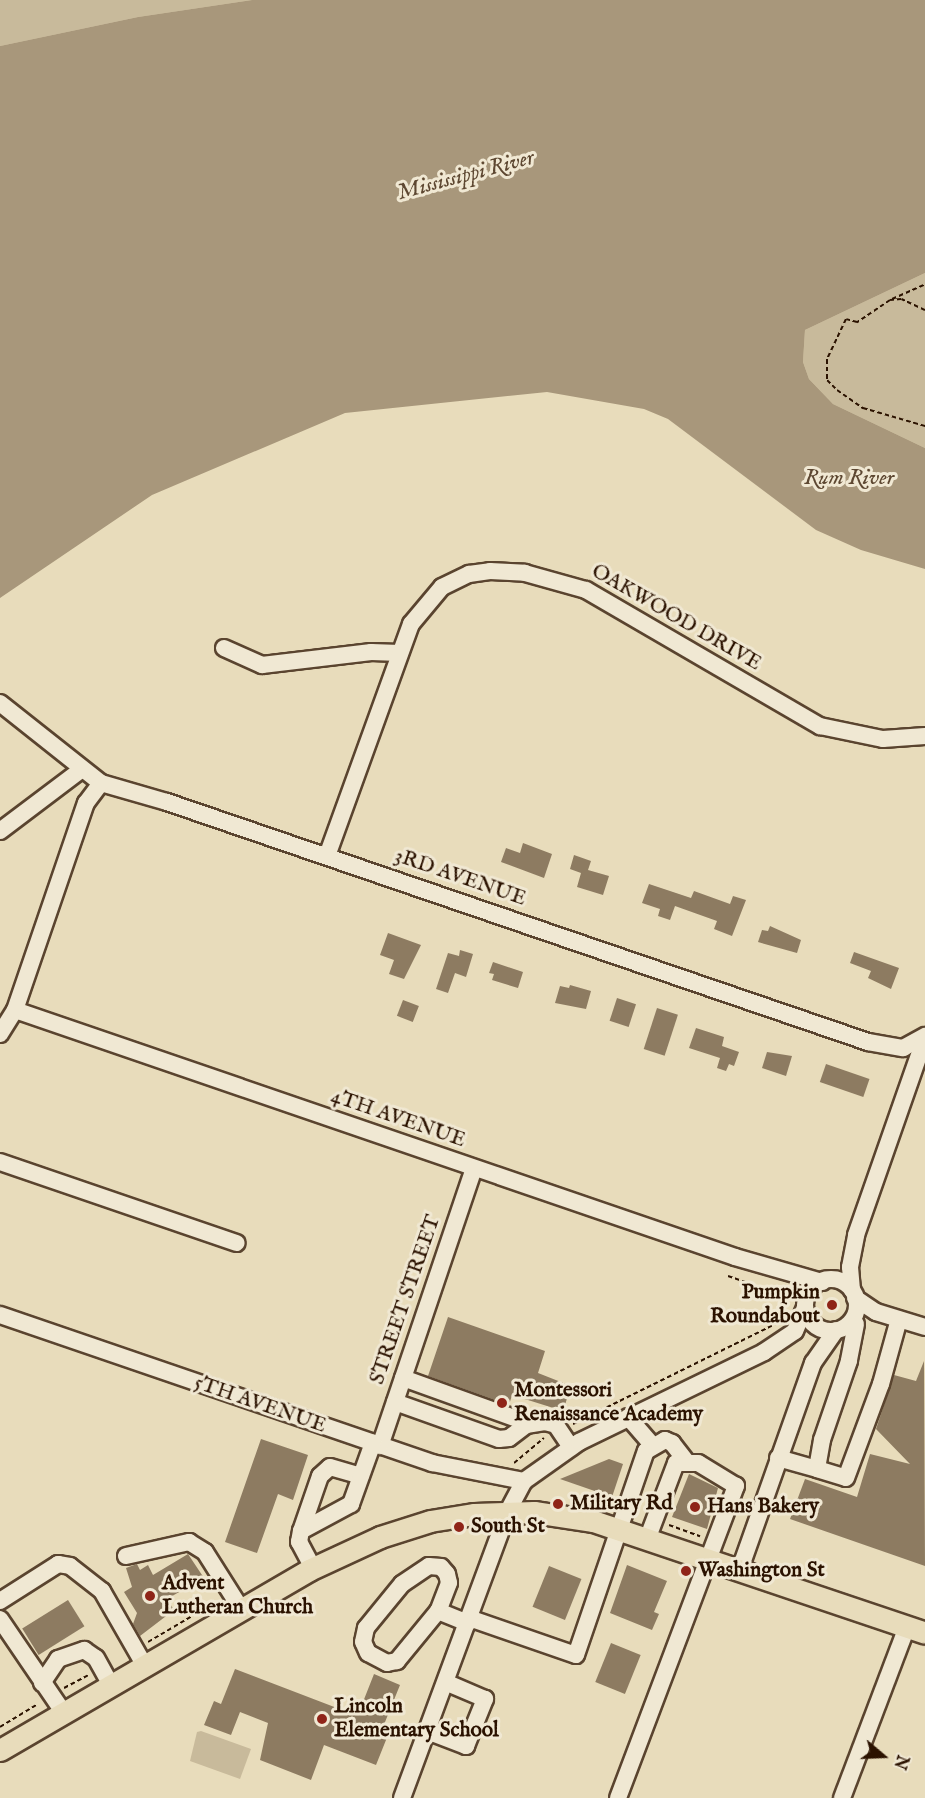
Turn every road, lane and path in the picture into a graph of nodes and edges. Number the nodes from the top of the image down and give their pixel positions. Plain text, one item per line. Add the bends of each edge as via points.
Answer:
1 (925, 284) edge
2 (890, 300) junction
3 (925, 310) edge
4 (925, 426) edge
5 (224, 648) dead end
6 (400, 653) junction
7 (0, 703) edge
8 (925, 736) edge
9 (81, 770) junction
10 (101, 783) junction
11 (0, 831) edge
12 (327, 856) junction
13 (15, 1010) junction
14 (0, 1034) edge
15 (925, 1037) edge
16 (0, 1162) edge
17 (474, 1169) junction
18 (856, 1235) junction
19 (236, 1242) dead end
20 (768, 1268) junction
21 (728, 1276) dead end
22 (824, 1281) junction
23 (854, 1294) junction
24 (803, 1305) junction
25 (0, 1315) edge
26 (787, 1318) dead end
27 (899, 1319) junction
28 (925, 1327) edge
29 (840, 1328) junction
30 (764, 1352) junction
31 (403, 1378) junction
32 (395, 1402) junction
33 (628, 1418) junction
34 (531, 1424) junction
35 (560, 1431) junction
36 (376, 1444) junction
37 (652, 1445) junction
38 (571, 1447) junction
39 (778, 1458) junction
40 (687, 1462) junction
41 (817, 1468) junction
42 (501, 1475) junction
43 (361, 1476) junction
44 (524, 1480) junction
45 (508, 1511) junction
46 (622, 1528) junction
47 (301, 1531) junction
48 (648, 1537) junction
49 (126, 1556) dead end
50 (711, 1559) junction
51 (313, 1568) junction
52 (740, 1569) junction
53 (0, 1601) edge
54 (241, 1609) junction
55 (438, 1611) junction
56 (0, 1619) edge
57 (468, 1621) junction
58 (916, 1630) edge
59 (145, 1666) junction
60 (445, 1682) junction
61 (42, 1683) junction
62 (111, 1685) junction
63 (64, 1713) junction
64 (427, 1731) junction
65 (0, 1750) edge
66 (402, 1798) edge
67 (618, 1798) edge
68 (842, 1798) edge

1 - 2 path
2 - 3 path via 901,299
2 - 4 path via 857,322 846,319 827,359 827,380 863,408
5 - 6 street via 262,664 372,652
6 - 8 street, OAKWOOD DRIVE via 419,610 442,587 469,574 525,573 586,590 820,726 884,740
6 - 12 street, OAKWOOD DRIVE
7 - 9 street, 3RD AVENUE
9 - 10 street, 3RD AVENUE
9 - 11 street
10 - 12 street, 3RD AVENUE via 124,787
10 - 13 street via 86,803
12 - 15 street, 3RD AVENUE via 868,1042 903,1048
13 - 14 street
13 - 17 street, 4TH AVENUE
15 - 18 street
16 - 19 street
17 - 20 street, 4TH AVENUE
17 - 31 street, STREET STREET
18 - 22 street via 838,1268
18 - 23 street via 850,1267
20 - 22 street, 4TH AVENUE
20 - 24 street, 4TH AVENUE
21 - 24 path
22 - 23 street via 843,1282
22 - 24 street via 812,1288
23 - 27 street via 862,1306
23 - 29 street via 856,1311
24 - 29 street via 810,1320
24 - 30 street via 795,1331
25 - 36 street, 5TH AVENUE
26 - 35 path
27 - 28 street
27 - 29 street
27 - 41 street via 881,1383 846,1478
29 - 30 street via 776,1352
29 - 39 street via 813,1363
29 - 41 street via 849,1361 822,1440
30 - 33 street
31 - 32 street, STREET STREET
31 - 34 street
32 - 34 street via 499,1438 509,1438
32 - 36 street, STREET STREET
33 - 37 street
33 - 38 street
34 - 35 street via 545,1422
35 - 38 street
35 - 42 path via 526,1451
36 - 42 street, 5TH AVENUE via 451,1468
36 - 43 street, STREET STREET
37 - 40 street via 665,1440 672,1443
37 - 46 street via 646,1451
38 - 44 street
39 - 41 street
39 - 52 street
40 - 48 street via 676,1463
40 - 50 street via 698,1463 736,1486
42 - 44 street, 5TH AVENUE
43 - 47 street, STREET STREET via 351,1504
43 - 47 street via 330,1467
44 - 45 street
45 - 46 main road via 560,1515
45 - 51 main road via 430,1521
45 - 57 street
46 - 48 main road
46 - 57 street via 610,1551 606,1576 576,1655
47 - 51 street via 299,1542
48 - 50 main road
49 - 54 street via 189,1542 205,1552
50 - 52 main road
50 - 67 street
51 - 54 main road
52 - 58 main road
53 - 59 street via 58,1564 70,1566 102,1591
54 - 59 main road
55 - 55 street via 449,1583 441,1567 429,1566 402,1584 366,1628 363,1642 368,1653 387,1663 397,1661
55 - 57 street
56 - 61 street
57 - 60 street
58 - 68 street
59 - 62 main road
60 - 64 street
60 - 64 street via 485,1699 466,1746
61 - 62 street via 58,1659 84,1650 96,1658
61 - 63 street
62 - 63 main road
63 - 65 main road
64 - 66 street

